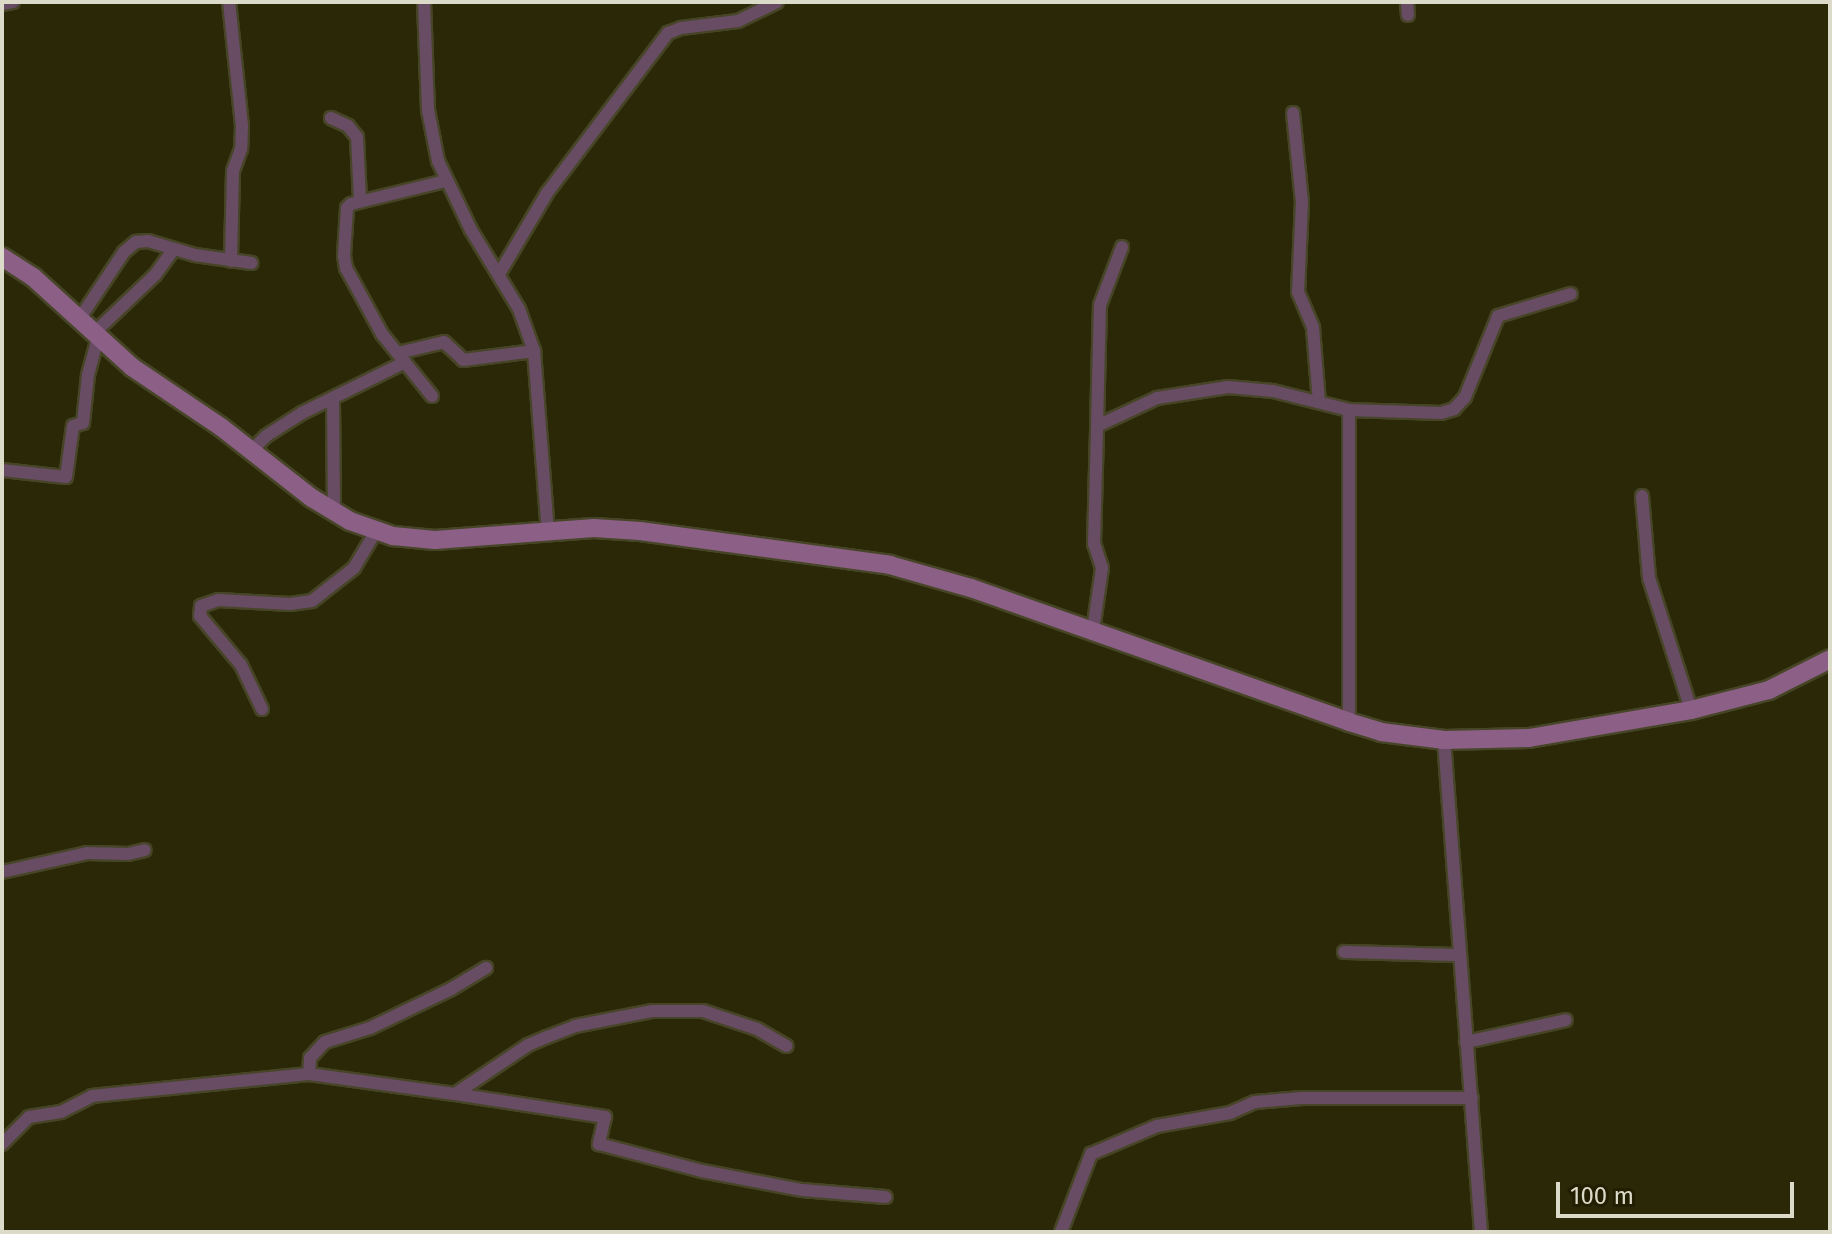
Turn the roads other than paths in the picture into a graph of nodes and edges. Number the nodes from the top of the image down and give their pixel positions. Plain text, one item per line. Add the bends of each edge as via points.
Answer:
1 (13, 2) edge
2 (229, 2) edge
3 (424, 2) edge
4 (777, 2) edge
5 (2, 4) edge
6 (1293, 113) dead end
7 (331, 118) dead end
8 (445, 181) junction
9 (360, 201) junction
10 (1122, 247) dead end
11 (174, 249) junction
12 (2, 257) edge
13 (231, 261) junction
14 (251, 263) dead end
15 (499, 274) junction
16 (1571, 294) dead end
17 (78, 321) junction
18 (96, 336) junction
19 (534, 351) junction
20 (401, 358) junction
21 (432, 396) dead end
22 (333, 398) junction
23 (1319, 402) junction
24 (1349, 410) junction
25 (1097, 426) junction
26 (251, 451) junction
27 (2, 470) edge
28 (1642, 496) dead end
29 (334, 513) junction
30 (376, 531) junction
31 (548, 531) junction
32 (1093, 630) junction
33 (1830, 659) edge
34 (262, 709) dead end
35 (1691, 710) junction
36 (1349, 722) junction
37 (1444, 740) junction
38 (145, 850) dead end
39 (2, 872) edge
40 (1344, 952) dead end
41 (1458, 955) junction
42 (486, 968) dead end
43 (1566, 1020) dead end
44 (1466, 1042) junction
45 (786, 1046) dead end
46 (309, 1074) junction
47 (455, 1094) junction
48 (1472, 1098) junction
49 (2, 1144) edge
50 (886, 1197) dead end
51 (1061, 1232) edge
52 (1481, 1232) edge

1 - 5 street
2 - 13 street via 242,126 233,171
3 - 8 street via 428,110
4 - 15 street via 738,21 681,28 665,36 547,193
6 - 23 street via 1302,201 1298,292 1313,328
7 - 9 street via 357,137
8 - 9 street
8 - 15 street
9 - 20 street via 347,208 344,263 376,325
10 - 25 street via 1100,305
11 - 13 street
11 - 17 street via 148,241 131,245
11 - 18 street
12 - 17 main road via 33,277
13 - 14 street
15 - 19 street
16 - 24 street via 1498,316 1465,397 1454,409
17 - 18 main road
18 - 26 main road
18 - 27 street via 83,423 73,426 66,477
19 - 20 street via 463,360 444,342
19 - 31 street
20 - 21 street
20 - 22 street
22 - 26 street via 285,423
22 - 29 street
23 - 24 street
23 - 25 street via 1228,387 1157,398
24 - 36 street
25 - 32 street via 1094,544 1102,568
26 - 29 main road
28 - 35 street via 1649,578
29 - 30 main road
30 - 31 main road via 427,540
30 - 34 street via 354,568 312,601 218,600 201,606 200,616 241,665
31 - 32 main road via 640,531 890,565
32 - 36 main road
33 - 35 main road via 1769,690
35 - 37 main road via 1529,738
36 - 37 main road
37 - 41 street
38 - 39 street via 67,856
40 - 41 street
41 - 44 street
42 - 46 street via 370,1028 325,1042 310,1058
43 - 44 street
44 - 48 street
45 - 47 street via 757,1029 703,1011 652,1011 575,1026 538,1041
46 - 47 street
46 - 49 street via 92,1096 61,1112 29,1117
47 - 50 street via 605,1117 599,1144 702,1171 802,1190
48 - 51 street via 1255,1102 1230,1113 1157,1126 1091,1154
48 - 52 street

